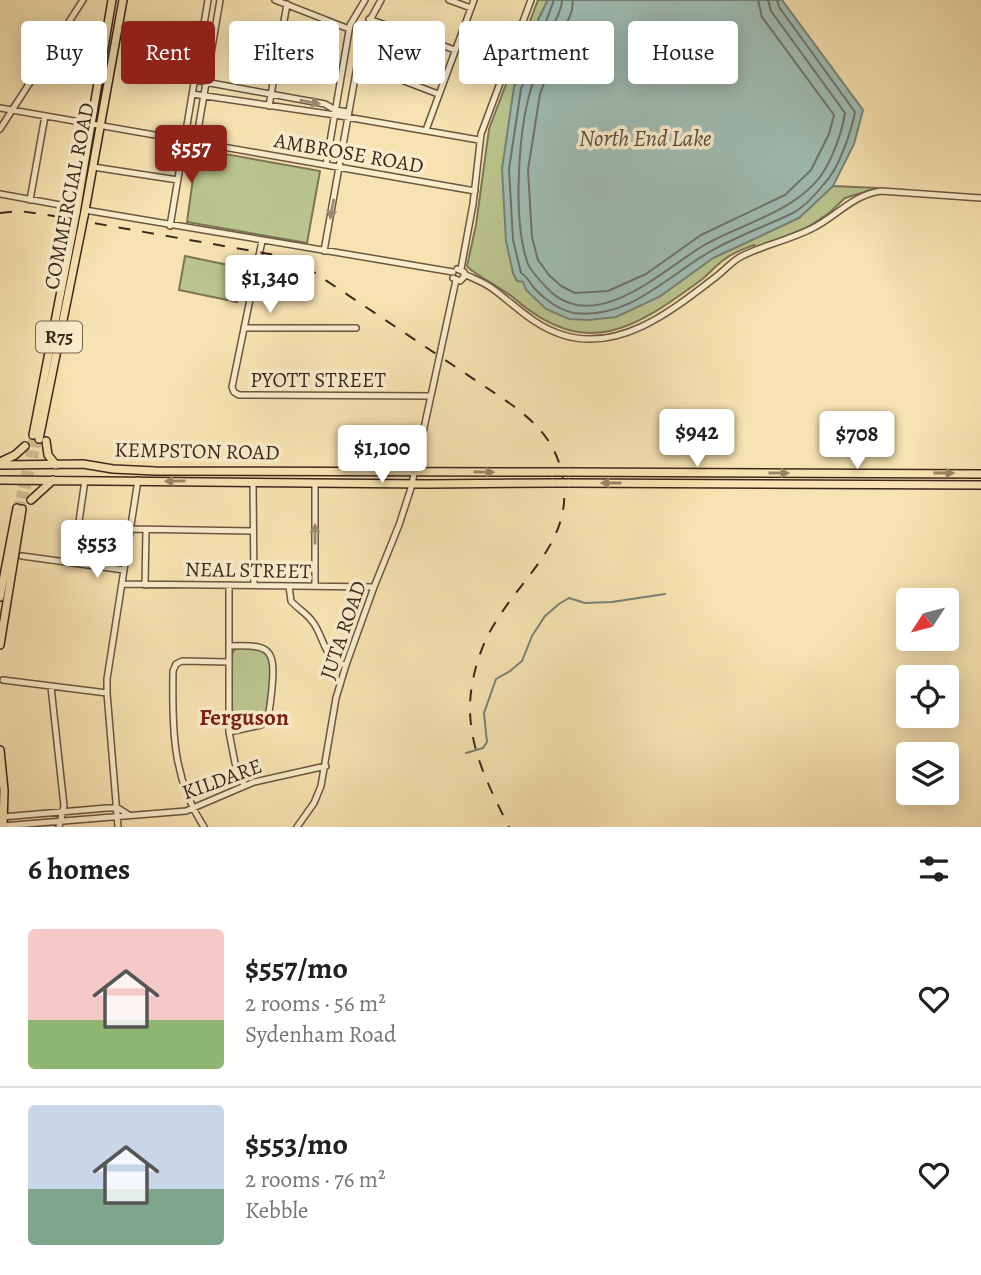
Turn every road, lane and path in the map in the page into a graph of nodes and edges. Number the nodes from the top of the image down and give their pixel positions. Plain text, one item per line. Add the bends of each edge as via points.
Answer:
1 (83, 0) edge
2 (112, 0) edge
3 (123, 0) edge
4 (208, 0) edge
5 (220, 0) edge
6 (275, 0) edge
7 (365, 0) edge
8 (372, 0) edge
9 (449, 0) edge
10 (474, 0) edge
11 (531, 0) edge
12 (380, 1) edge
13 (287, 4) junction
14 (471, 8) junction
15 (369, 19) joint
16 (204, 21) edge
17 (349, 29) junction
18 (215, 30) edge
19 (347, 47) junction
20 (353, 48) edge
21 (455, 50) junction
22 (193, 84) edge
23 (206, 84) edge
24 (211, 84) edge
25 (353, 84) edge
26 (412, 84) edge
27 (192, 94) junction
28 (438, 94) junction
29 (204, 95) junction
30 (271, 95) junction
31 (269, 106) junction
32 (0, 108) edge
33 (12, 110) junction
34 (335, 112) junction
35 (348, 115) junction
36 (45, 116) junction
37 (92, 123) junction
38 (101, 124) junction
39 (0, 129) edge
40 (426, 130) junction
41 (480, 140) junction
42 (184, 141) junction
43 (196, 142) junction
44 (326, 165) junction
45 (93, 167) junction
46 (339, 167) junction
47 (178, 180) junction
48 (475, 191) junction
49 (0, 194) edge
50 (981, 198) edge
51 (30, 200) junction
52 (81, 212) junction
53 (170, 226) junction
54 (262, 240) junction
55 (324, 251) junction
56 (458, 276) junction
57 (244, 328) junction
58 (356, 328) dead end
59 (431, 396) junction
60 (25, 446) dead end
61 (0, 463) edge
62 (56, 465) junction
63 (415, 471) junction
64 (981, 474) edge
65 (0, 480) edge
66 (54, 480) junction
67 (85, 480) junction
68 (138, 480) junction
69 (253, 482) junction
70 (315, 482) junction
71 (412, 484) junction
72 (981, 485) edge
73 (31, 500) dead end
74 (131, 529) junction
75 (146, 530) junction
76 (253, 531) junction
77 (22, 556) dead end
78 (73, 563) junction
79 (124, 570) junction
80 (122, 584) junction
81 (145, 585) junction
82 (229, 585) junction
83 (254, 585) junction
84 (289, 586) junction
85 (315, 586) junction
86 (373, 587) junction
87 (0, 597) edge
88 (0, 645) edge
89 (229, 646) junction
90 (229, 662) junction
91 (346, 665) junction
92 (3, 680) dead end
93 (51, 687) junction
94 (107, 693) junction
95 (229, 732) junction
96 (0, 750) edge
97 (326, 766) junction
98 (244, 785) junction
99 (118, 808) junction
100 (194, 809) junction
101 (64, 813) junction
102 (129, 815) junction
103 (119, 816) junction
104 (3, 817) edge
105 (60, 824) edge
106 (2, 826) edge
107 (118, 827) edge
108 (204, 827) edge
109 (297, 827) edge

1 - 33 street
2 - 37 main road, COMMERCIAL ROAD / R75
3 - 38 main road, COMMERCIAL ROAD / R75
4 - 16 street
5 - 18 street
6 - 13 street
7 - 17 street
8 - 12 street
9 - 14 street
10 - 14 street
11 - 41 street, JUTA ROAD
12 - 15 street
13 - 17 street
13 - 30 street
14 - 21 street
15 - 21 street
17 - 19 street
19 - 20 street
19 - 34 street
21 - 28 street
22 - 27 street
23 - 29 street
24 - 30 street
25 - 35 street
26 - 28 street
27 - 29 street
27 - 42 street
28 - 40 street
29 - 31 street
29 - 43 street
30 - 31 street
30 -> 34 street via 325,104
31 - 34 street
32 - 33 street, AMBROSE ROAD
33 - 36 street, AMBROSE ROAD
33 - 39 street
34 - 35 street
34 - 44 street
35 - 40 street
35 - 46 street
36 - 37 street, AMBROSE ROAD
36 - 51 street
37 - 38 street, AMBROSE ROAD
37 - 52 main road, COMMERCIAL ROAD / R75
38 - 42 street, AMBROSE ROAD
38 - 45 main road, COMMERCIAL ROAD / R75
40 - 41 street
41 - 48 street, JUTA ROAD
42 - 43 street, AMBROSE ROAD
42 - 47 street
43 - 44 street, AMBROSE ROAD
44 - 46 street, AMBROSE ROAD
45 - 47 street
45 - 52 main road, COMMERCIAL ROAD / R75
46 - 48 street, AMBROSE ROAD
46 -> 55 street
47 - 53 street
48 - 56 street, JUTA ROAD
49 - 51 street
50 - 56 street via 881,191 865,194 810,230 737,259 649,324 598,339 573,338 541,326 493,289
51 - 52 street
52 - 53 street
52 - 62 main road, COMMERCIAL ROAD / R75, bridge via 39,438
53 - 54 street
54 - 55 street
54 - 57 street, PYOTT STREET
55 - 56 street
56 - 59 street, JUTA ROAD
57 - 58 street
57 - 59 street, PYOTT STREET via 232,387 239,395
59 - 63 street, JUTA ROAD
60 - 61 main road
61 - 62 main road, KEMPSTON ROAD
62 - 63 main road, KEMPSTON ROAD via 155,471
63 -> 64 main road, KEMPSTON ROAD, bridge
63 - 71 street, JUTA ROAD
65 - 66 main road, KEMPSTON ROAD
66 - 67 main road, KEMPSTON ROAD
66 - 73 main road
67 - 68 main road, KEMPSTON ROAD
67 - 78 street
69 -> 68 main road, KEMPSTON ROAD
68 - 74 street
69 - 70 main road, KEMPSTON ROAD
69 - 76 street
70 - 71 main road, KEMPSTON ROAD
85 -> 70 street
72 -> 71 main road, KEMPSTON ROAD, bridge
71 - 86 street, JUTA ROAD
74 - 75 street
74 - 79 street
75 - 76 street
75 - 81 street
76 - 83 street
77 - 78 street
78 - 79 street
79 - 80 street
80 - 81 street, NEAL STREET
80 - 94 street
81 - 82 street, NEAL STREET
82 - 83 street, NEAL STREET
82 - 89 street
83 - 84 street, NEAL STREET
84 - 85 street, NEAL STREET
84 - 91 street via 291,601 314,624 329,656
85 - 86 street, NEAL STREET
86 - 91 street, JUTA ROAD
87 - 88 main road via 19,508
89 - 90 street
89 - 95 street via 260,647 272,656 274,666 267,721
90 - 95 street
90 - 100 street via 183,662 173,671 176,753
91 - 97 street, JUTA ROAD
92 - 93 street
93 - 94 street
93 - 101 street
94 - 99 street
95 - 98 street
96 - 104 main road
97 - 98 street, KILDARE
97 - 109 street, JUTA ROAD via 314,803
98 - 100 street, KILDARE
99 - 101 street
99 - 102 street
99 - 103 street
100 - 102 street, KILDARE
100 - 108 street
101 - 104 street
101 - 105 street
102 - 103 street, KILDARE
103 - 105 street, KILDARE
103 - 107 street
104 - 106 main road
105 - 106 street, KILDARE

